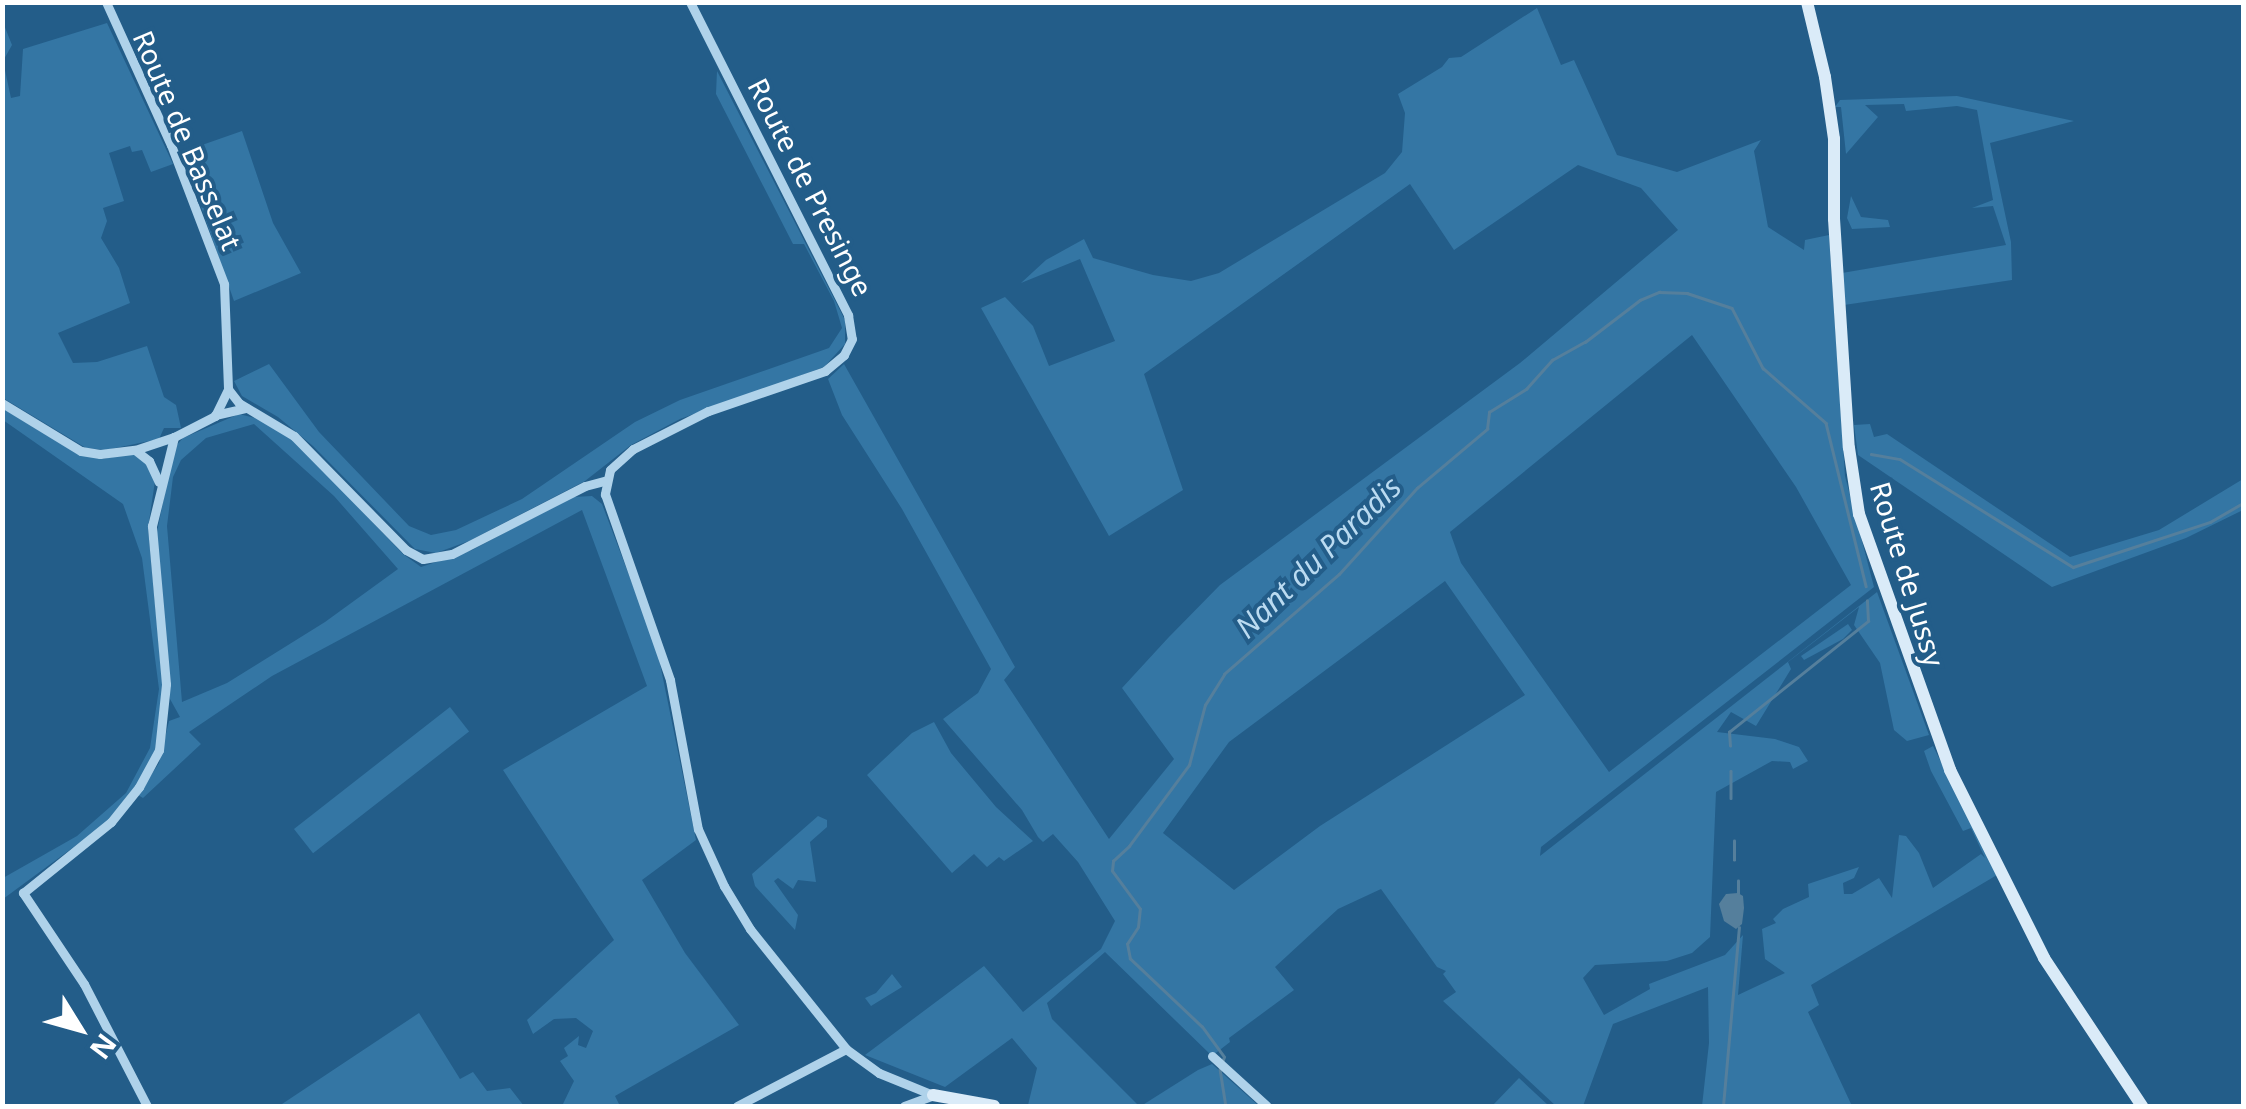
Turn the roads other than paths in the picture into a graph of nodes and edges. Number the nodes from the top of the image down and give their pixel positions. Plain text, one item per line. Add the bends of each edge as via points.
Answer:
1 (106, 2) edge
2 (690, 2) edge
3 (1807, 2) edge
4 (228, 389) junction
5 (2, 404) edge
6 (246, 408) junction
7 (214, 416) junction
8 (174, 437) junction
9 (135, 450) junction
10 (604, 481) junction
11 (160, 483) junction
12 (846, 1049) junction
13 (1218, 1062) dead end
14 (926, 1097) junction
15 (147, 1106) edge
16 (737, 1106) edge
17 (904, 1106) edge
18 (994, 1106) edge
19 (1267, 1106) edge
20 (2142, 1106) edge

1 - 4 street, Route de Basselat via 224,284
2 - 10 street, Route de Presinge via 848,315 852,339 825,371 670,428 622,458
3 - 20 main road, Route de Jussy via 1826,116 1849,448 1864,531 1950,770 2044,958
4 - 6 street
4 - 7 street
5 - 9 street via 82,451
6 - 7 street
6 - 10 street via 294,436 406,550 423,559 452,554
7 - 8 street
8 - 9 street
8 - 11 street
9 - 11 street
10 - 12 street via 670,680 704,843 750,929
11 - 15 street via 152,538 166,684 158,750 111,822 23,893 84,984
12 - 14 street
12 - 16 street
13 - 19 street
14 - 17 street
14 - 18 main road

